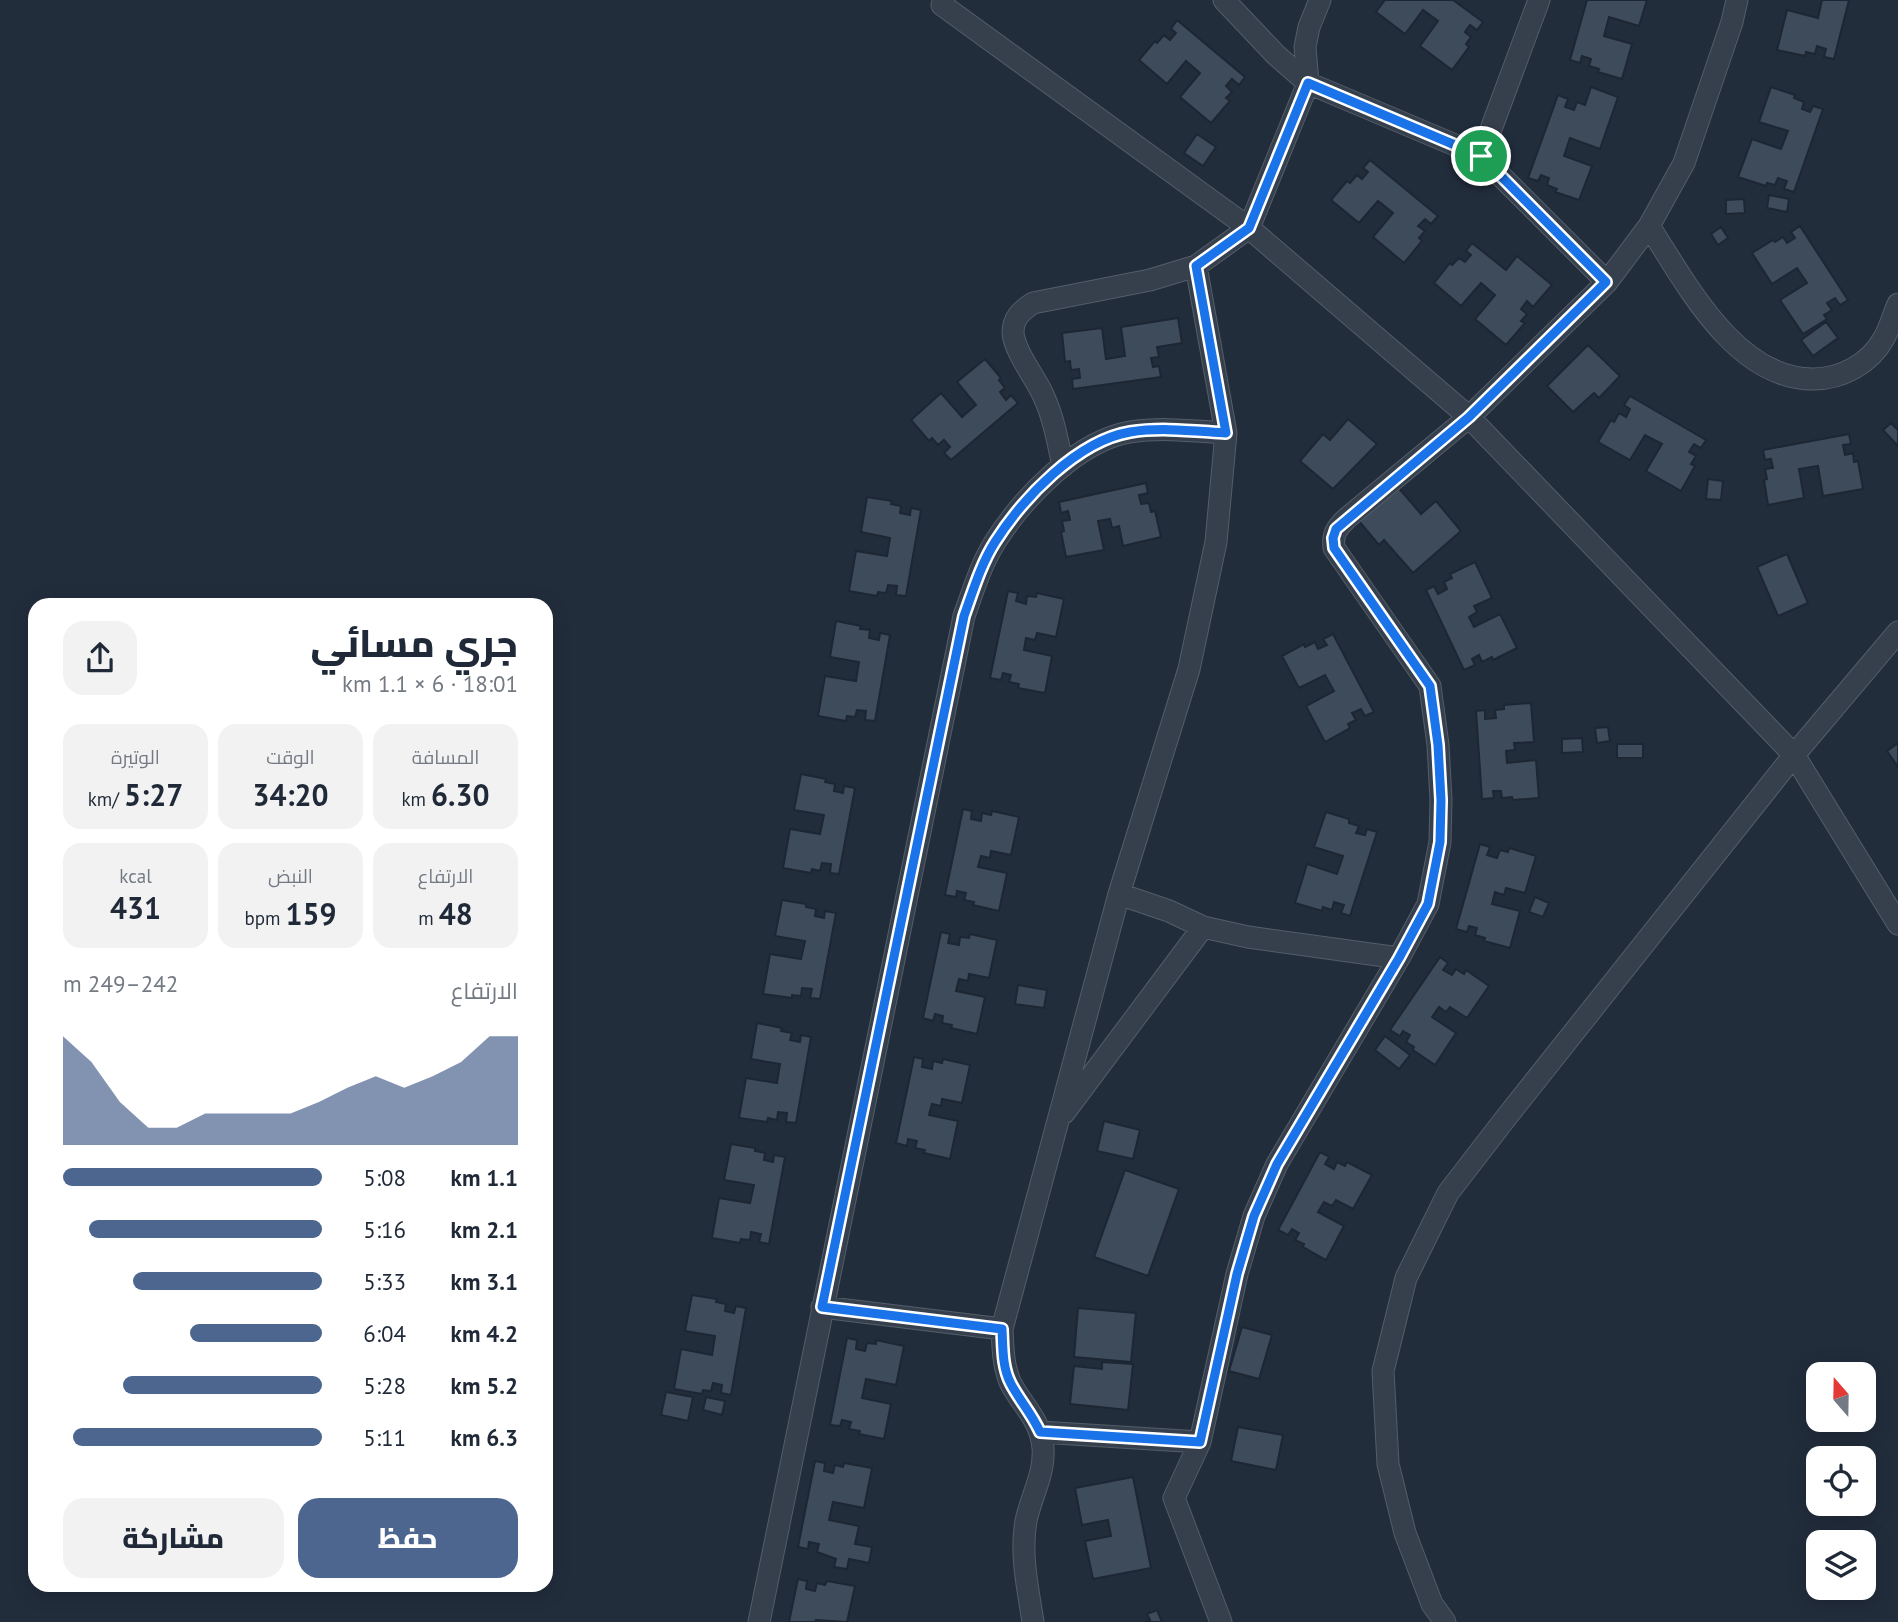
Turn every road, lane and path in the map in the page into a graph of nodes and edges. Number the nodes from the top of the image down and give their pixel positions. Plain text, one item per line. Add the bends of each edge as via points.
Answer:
1 (944, 0) edge
2 (1224, 0) edge
3 (1321, 0) edge
4 (1539, 0) edge
5 (1737, 0) edge
6 (1308, 83) junction
7 (1481, 156) junction
8 (1648, 226) junction
9 (1249, 228) junction
10 (1196, 266) junction
11 (1606, 282) junction
12 (1898, 304) edge
13 (1469, 417) junction
14 (1226, 433) junction
15 (1063, 466) junction
16 (1898, 632) edge
17 (1794, 755) junction
18 (1119, 894) junction
19 (1898, 924) edge
20 (1203, 927) junction
21 (1399, 958) junction
22 (1057, 1123) junction
23 (822, 1307) junction
24 (1002, 1329) junction
25 (1040, 1432) junction
26 (1200, 1442) junction
27 (759, 1622) edge
28 (1033, 1622) edge
29 (1221, 1622) edge
30 (1445, 1622) edge

1 - 9 street via 942,5
2 - 6 street
3 - 6 street via 1305,47
4 - 7 street
5 - 8 street via 1684,163
6 - 7 street
6 - 9 street
7 - 11 street
8 - 11 street
8 - 12 street via 1701,305 1736,345 1772,372 1801,379 1845,374 1866,360 1883,340
9 - 10 street
9 - 13 street
10 - 14 street
10 - 15 street via 1033,303 1021,310 1013,336 1044,396
11 - 13 street
13 - 17 street
13 - 21 street via 1346,519 1333,538 1334,548 1430,686 1439,758 1440,842 1428,904
14 - 15 street via 1128,432 1101,440
14 - 18 street via 1216,542 1189,669
15 - 23 street via 1024,503 995,543 964,616
16 - 17 street
17 - 19 street
17 - 30 street via 1448,1193 1406,1278 1383,1371 1388,1464 1405,1533 1432,1604
18 - 20 street
18 - 22 street
20 - 21 street
20 - 22 street
21 - 26 street via 1277,1164 1254,1216
22 - 24 street
23 - 24 street
23 - 27 street
24 - 25 street via 1005,1368
25 - 26 street
25 - 28 street via 1042,1469 1025,1546
26 - 29 street via 1174,1499

